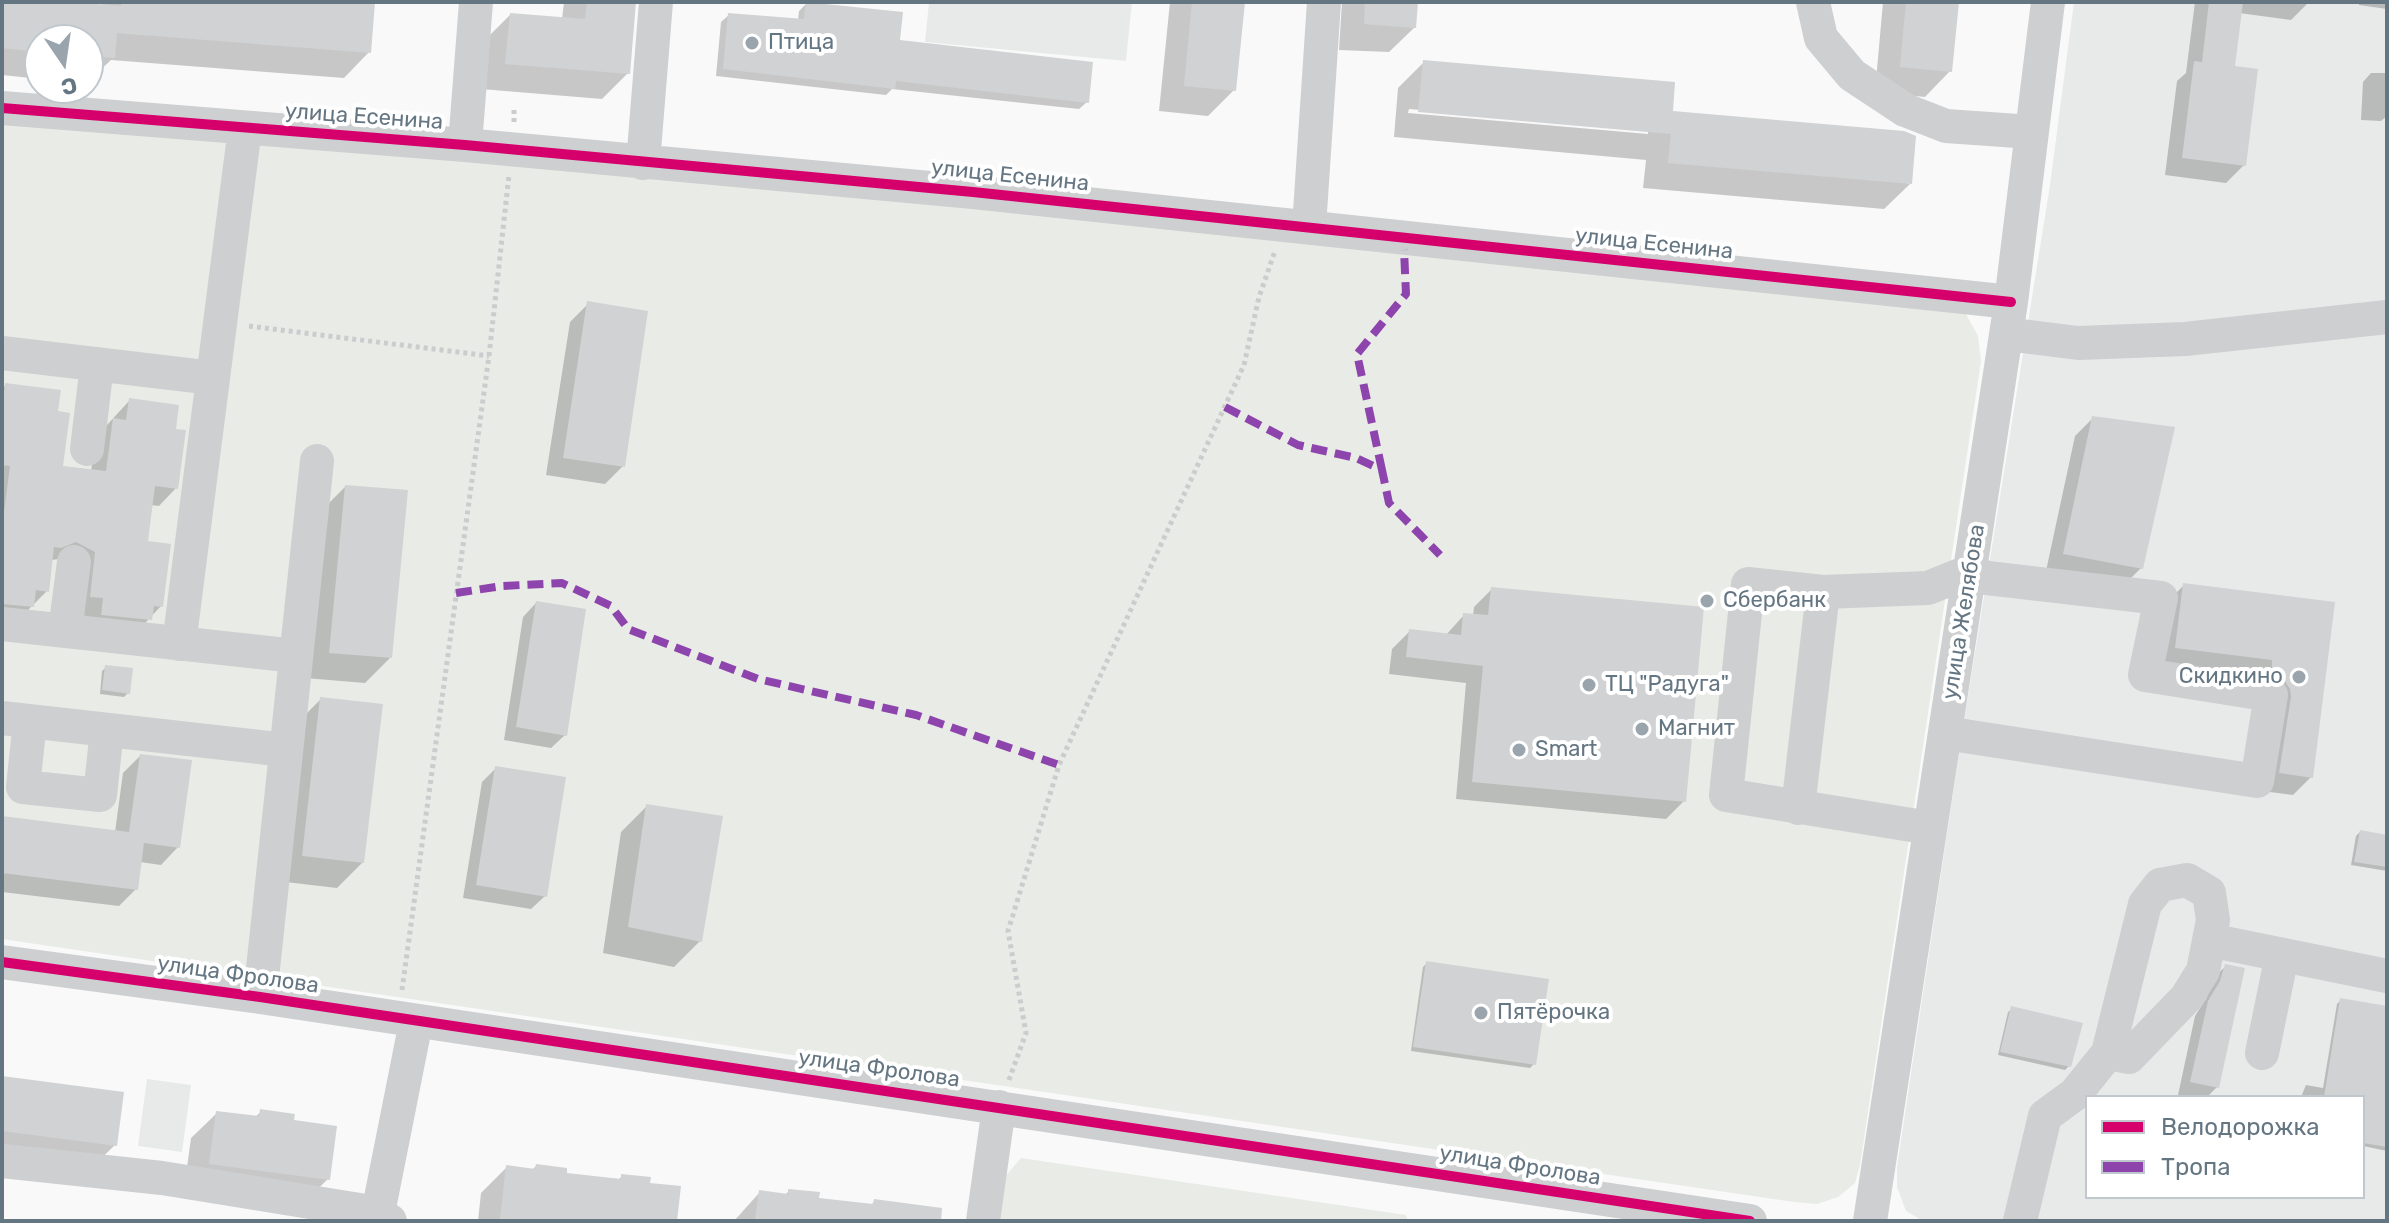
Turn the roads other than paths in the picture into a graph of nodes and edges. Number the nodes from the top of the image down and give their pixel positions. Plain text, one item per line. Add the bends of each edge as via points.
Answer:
1 (476, 2) edge
2 (656, 2) edge
3 (1324, 2) edge
4 (1813, 2) edge
5 (2048, 2) edge
6 (2, 108) edge
7 (245, 128) junction
8 (2032, 132) junction
9 (465, 145) junction
10 (643, 163) junction
11 (1297, 226) junction
12 (2387, 317) edge
13 (2009, 318) junction
14 (2, 353) edge
15 (97, 365) junction
16 (213, 378) junction
17 (87, 449) dead end
18 (317, 461) dead end
19 (74, 562) dead end
20 (1970, 571) junction
21 (1823, 592) junction
22 (2, 624) edge
23 (65, 631) junction
24 (179, 644) junction
25 (296, 656) junction
26 (16, 720) edge
27 (107, 730) junction
28 (1945, 733) junction
29 (286, 750) junction
30 (1798, 808) junction
31 (1930, 828) junction
32 (2209, 940) junction
33 (2282, 955) junction
34 (2, 962) edge
35 (2387, 976) edge
36 (260, 997) junction
37 (407, 1021) junction
38 (2108, 1053) junction
39 (2262, 1053) dead end
40 (999, 1107) junction
41 (2, 1161) edge
42 (384, 1217) edge
43 (983, 1221) edge
44 (1750, 1221) edge
45 (1870, 1221) edge
46 (2020, 1221) edge

1 - 9 street
2 - 10 street
3 - 11 street
4 - 8 street via 1821,38 1852,75 1905,110 1946,126
5 - 8 street, улица Желябова
6 - 7 street, улица Есенина
7 - 9 street, улица Есенина
7 - 16 street
8 - 13 street, улица Желябова
9 - 10 street, улица Есенина
10 - 11 street, улица Есенина
11 - 13 street, улица Есенина
12 - 13 street, улица Есенина via 2185,339 2093,343 2078,343
13 - 20 street, улица Желябова
14 - 15 street
15 - 16 street
15 - 17 street
16 - 24 street
18 - 25 street
19 - 23 street
20 - 21 street via 1928,588
20 - 28 street, улица Желябова
20 - 28 street via 1987,578 2161,598 2145,675 2271,695 2257,781
21 - 30 street
21 - 30 street via 1748,584 1726,795
22 - 23 street
23 - 24 street
24 - 25 street
25 - 29 street
26 - 27 street
26 - 27 street via 23,787 100,795
27 - 29 street
28 - 31 street, улица Желябова
29 - 36 street
30 - 31 street
31 - 45 street, улица Желябова
32 - 33 street
32 - 38 street via 2203,971 2186,998 2129,1057
32 - 38 street via 2209,893 2187,880 2160,885 2145,904
33 - 35 street
33 - 39 street
34 - 36 street, улица Фролова
36 - 37 street, улица Фролова
37 - 40 street, улица Фролова
37 - 42 street
38 - 46 street via 2075,1094 2045,1116
40 - 43 street
40 - 44 street, улица Фролова
41 - 42 street via 162,1178

